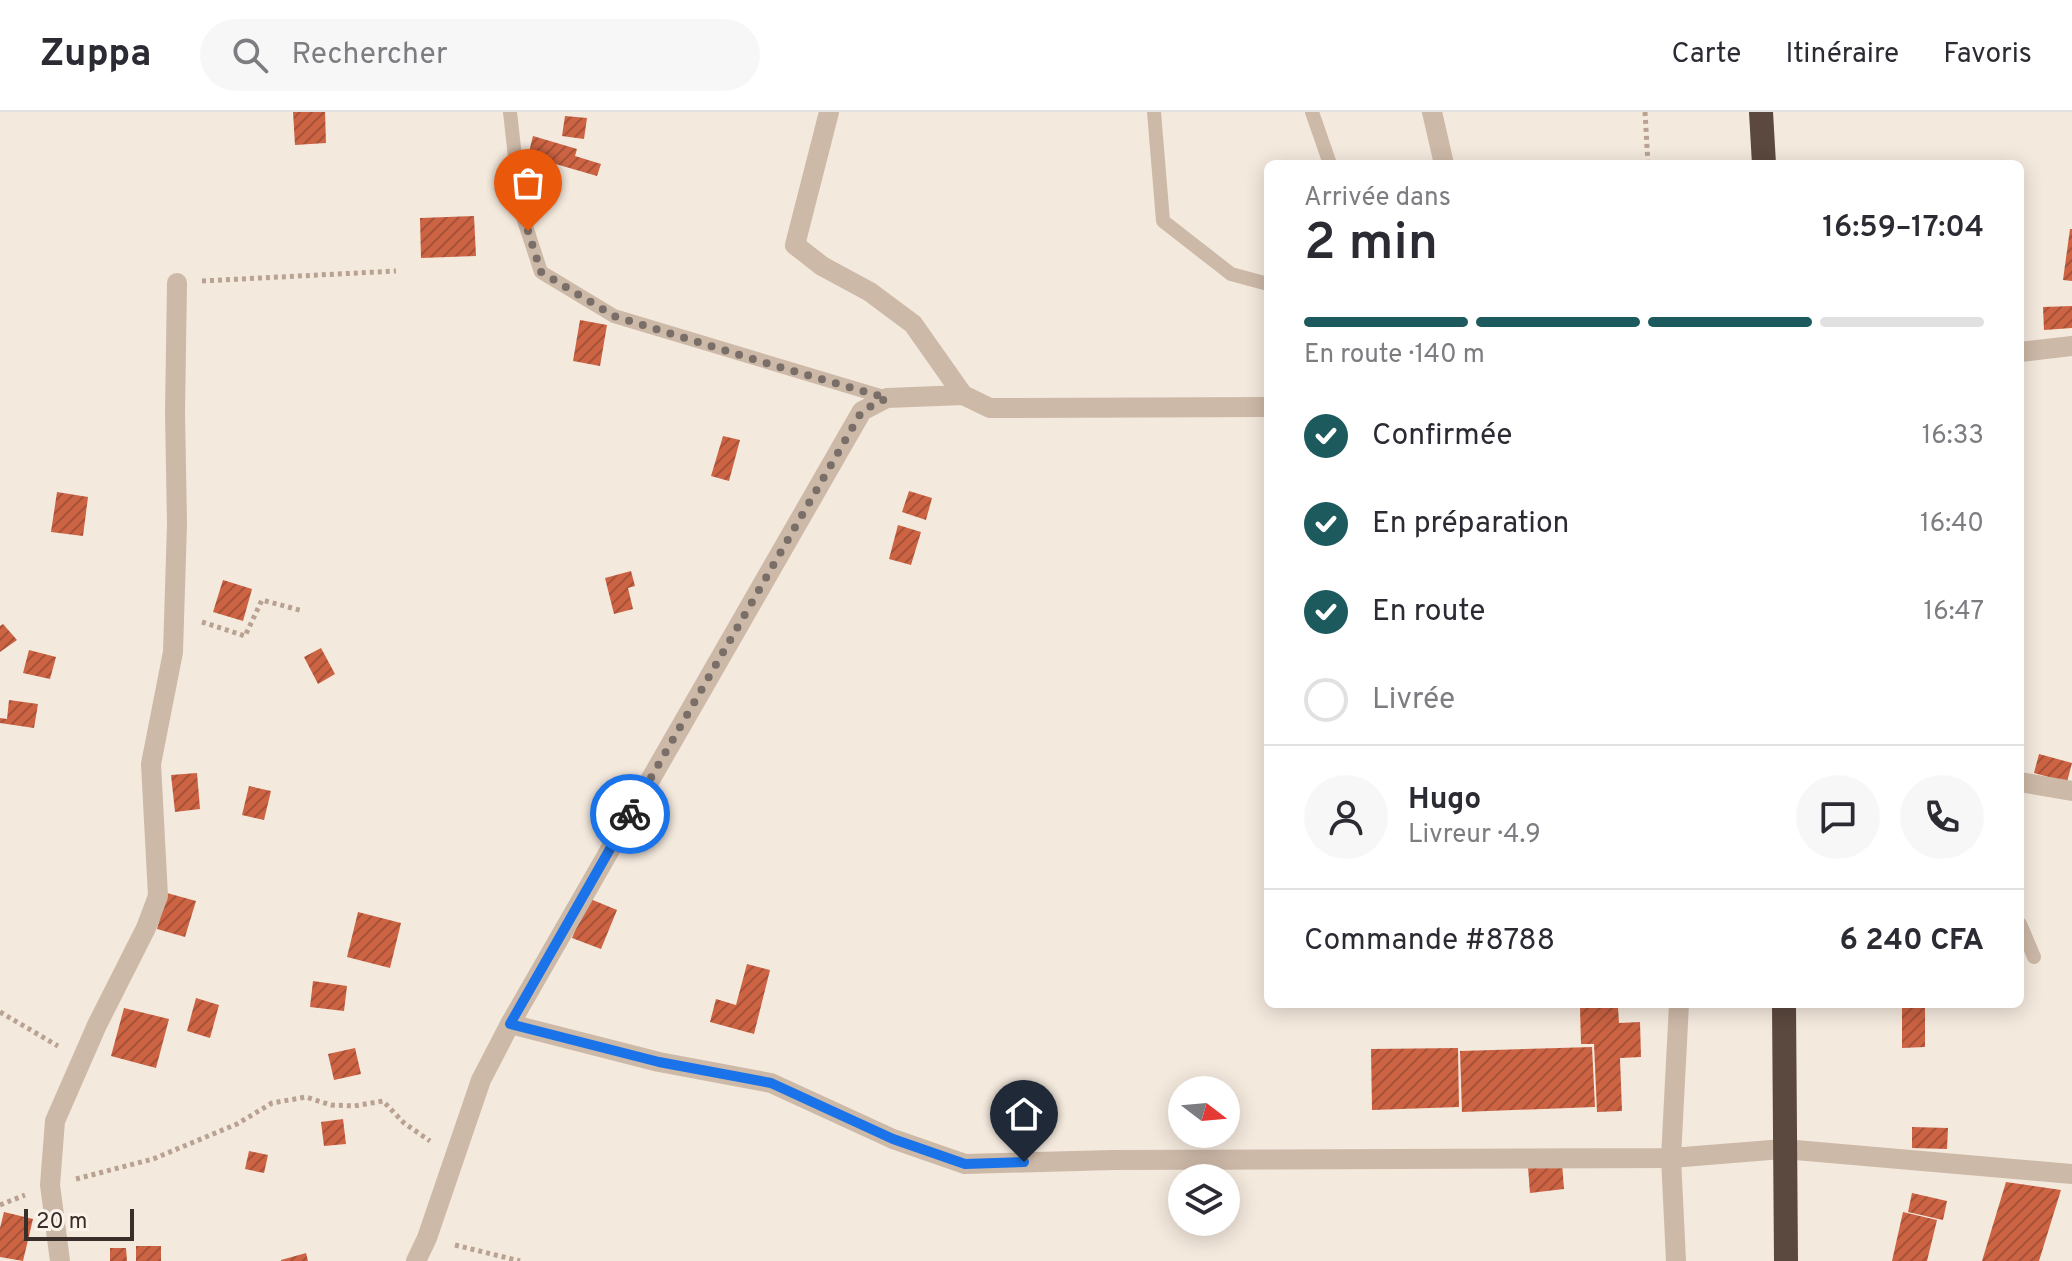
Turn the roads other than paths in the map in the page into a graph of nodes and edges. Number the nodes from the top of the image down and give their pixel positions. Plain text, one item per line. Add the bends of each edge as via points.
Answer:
1 (510, 112) edge
2 (829, 112) edge
3 (1154, 112) edge
4 (1312, 112) edge
5 (1432, 112) edge
6 (1761, 112) edge
7 (1329, 160) edge
8 (1443, 160) edge
9 (1764, 160) edge
10 (177, 283) road end
11 (1264, 283) edge
12 (2072, 346) edge
13 (2024, 352) edge
14 (963, 395) junction
15 (887, 398) junction
16 (1264, 407) edge
17 (2024, 783) edge
18 (2072, 791) edge
19 (2024, 933) edge
20 (2034, 957) dead end
21 (1679, 1008) edge
22 (1784, 1008) edge
23 (510, 1024) junction
24 (1784, 1149) junction
25 (1671, 1158) junction
26 (2072, 1174) edge
27 (60, 1261) edge
28 (416, 1261) edge
29 (1676, 1261) edge
30 (1786, 1261) edge

1 - 15 lane via 521,211 541,272 614,316
2 - 14 street via 795,245 913,324
3 - 11 lane via 1163,221 1231,274
4 - 7 lane
5 - 8 street
6 - 9 highway
10 - 27 street via 173,652 151,764 158,896 55,1121 50,1185
12 - 13 street
14 - 15 street
14 - 16 street via 990,408
15 - 23 street via 862,411
17 - 18 street
19 - 20 lane
21 - 25 street
22 - 24 highway
23 - 25 street via 659,1062 771,1083 893,1139 965,1164
23 - 28 street via 481,1080
24 - 25 street
24 - 26 street
24 - 30 highway
25 - 29 street

